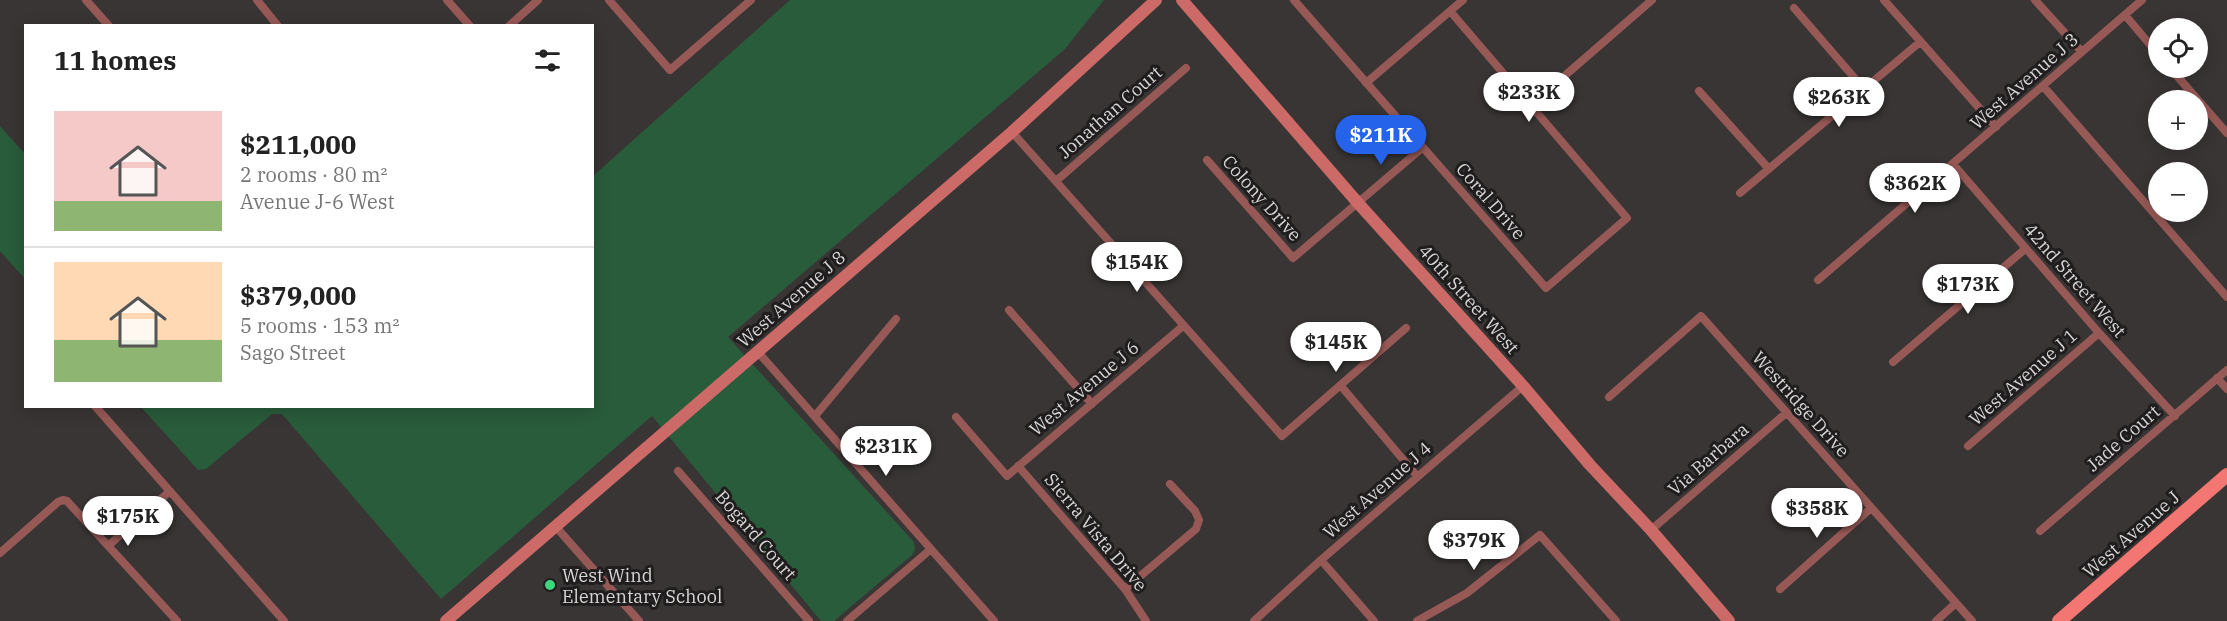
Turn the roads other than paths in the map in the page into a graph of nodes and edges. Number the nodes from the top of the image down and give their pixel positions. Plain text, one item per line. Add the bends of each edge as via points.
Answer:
1 (86, 0) edge
2 (257, 0) edge
3 (447, 0) edge
4 (538, 0) edge
5 (609, 0) edge
6 (751, 0) edge
7 (1156, 0) edge
8 (1182, 0) edge
9 (1294, 0) edge
10 (1463, 0) edge
11 (1652, 0) edge
12 (1884, 0) edge
13 (2035, 0) edge
14 (2142, 0) edge
15 (1794, 8) dead end
16 (1450, 11) junction
17 (2125, 15) junction
18 (107, 24) edge
19 (276, 24) edge
20 (468, 24) edge
21 (511, 24) edge
22 (1920, 42) junction
23 (2148, 42) edge
24 (2082, 52) junction
25 (1186, 68) dead end
26 (2179, 78) edge
27 (1366, 82) junction
28 (2043, 86) junction
29 (1864, 89) junction
30 (1699, 91) dead end
31 (1531, 105) junction
32 (1996, 127) junction
33 (1012, 132) junction
34 (2227, 133) edge
35 (1422, 148) junction
36 (1207, 160) dead end
37 (1953, 164) junction
38 (1769, 169) junction
39 (1056, 181) junction
40 (1740, 193) dead end
41 (1358, 203) junction
42 (2025, 249) junction
43 (1818, 280) dead end
44 (2227, 297) edge
45 (1010, 310) dead end
46 (896, 319) dead end
47 (1182, 326) junction
48 (1406, 328) dead end
49 (2099, 333) junction
50 (758, 352) junction
51 (1893, 362) dead end
52 (2227, 370) edge
53 (2217, 378) junction
54 (1341, 386) junction
55 (1523, 386) junction
56 (2227, 389) edge
57 (1609, 397) dead end
58 (1092, 404) junction
59 (97, 408) edge
60 (1786, 413) junction
61 (815, 416) junction
62 (2175, 416) junction
63 (956, 417) dead end
64 (1968, 446) dead end
65 (1018, 466) junction
66 (678, 471) dead end
67 (2227, 475) edge
68 (1417, 476) junction
69 (1170, 484) dead end
70 (170, 491) junction
71 (1871, 508) junction
72 (556, 527) junction
73 (1651, 530) junction
74 (2040, 531) dead end
75 (109, 545) junction
76 (931, 549) junction
77 (0, 553) edge
78 (1321, 560) junction
79 (1125, 588) junction
80 (1780, 589) dead end
81 (1956, 603) junction
82 (177, 621) edge
83 (284, 621) edge
84 (446, 621) edge
85 (639, 621) edge
86 (809, 621) edge
87 (847, 621) edge
88 (994, 621) edge
89 (1146, 621) edge
90 (1254, 621) edge
91 (1374, 621) edge
92 (1417, 621) edge
93 (1616, 621) edge
94 (1729, 621) edge
95 (1936, 621) edge
96 (1972, 621) edge
97 (2059, 621) edge

1 - 18 street
2 - 19 street
3 - 20 street
4 - 21 street
5 - 6 street via 670,70
7 - 33 street, West Avenue J 8
8 - 41 street, 40th Street West
9 - 27 street, Coral Drive
10 - 16 street
11 - 31 street
12 - 22 street
13 - 24 street
14 - 17 street, West Avenue J 3
15 - 29 street
16 - 27 street
16 - 31 street
17 - 23 street
17 - 24 street, West Avenue J 3
22 - 29 street
22 - 32 street
24 - 28 street, West Avenue J 3
25 - 39 street, Jonathan Court
26 - 34 street
27 - 35 street, Coral Drive
28 - 32 street, West Avenue J 3
28 - 44 street
29 - 38 street
30 - 38 street
31 - 35 street, Coral Drive via 1627,218 1546,288
32 - 37 street, West Avenue J 3
33 - 39 street
33 - 50 street, West Avenue J 8
35 - 41 street
36 - 41 street, Colony Drive via 1293,258
37 - 42 street, 42nd Street West
37 - 43 street, West Avenue J 3
38 - 40 street
39 - 47 street
41 - 55 street, 40th Street West
42 - 49 street, 42nd Street West
42 - 51 street
45 - 58 street
46 - 61 street
47 - 54 street via 1282,436
47 - 58 street, West Avenue J 6
48 - 54 street
49 - 62 street, 42nd Street West
49 - 64 street, West Avenue J 1
50 - 61 street
50 - 72 street, West Avenue J 8
52 - 53 street, Jade Court
53 - 56 street
53 - 62 street, Jade Court
54 - 68 street
55 - 68 street, West Avenue J 4
55 - 73 street, 40th Street West
57 - 60 street, Westridge Drive via 1701,316
58 - 65 street, West Avenue J 6
59 - 70 street
60 - 71 street, Westridge Drive
60 - 73 street, Via Barbara
61 - 76 street
62 - 74 street, Jade Court
63 - 65 street, West Avenue J 6 via 1007,476
65 - 79 street, Sierra Vista Drive
66 - 86 street, Bogard Court
67 - 97 main road, West Avenue J
68 - 78 street, West Avenue J 4
69 - 79 street via 1195,511 1196,529
70 - 75 street
70 - 83 street
71 - 80 street
71 - 81 street, Westridge Drive
72 - 84 street, West Avenue J 8
72 - 85 street
73 - 94 street, 40th Street West
75 - 77 street via 63,500
75 - 82 street
76 - 87 street
76 - 88 street
78 - 90 street, West Avenue J 4
78 - 91 street
79 - 89 street, Sierra Vista Drive
81 - 95 street
81 - 96 street, Westridge Drive
92 - 93 street via 1467,593 1540,535

